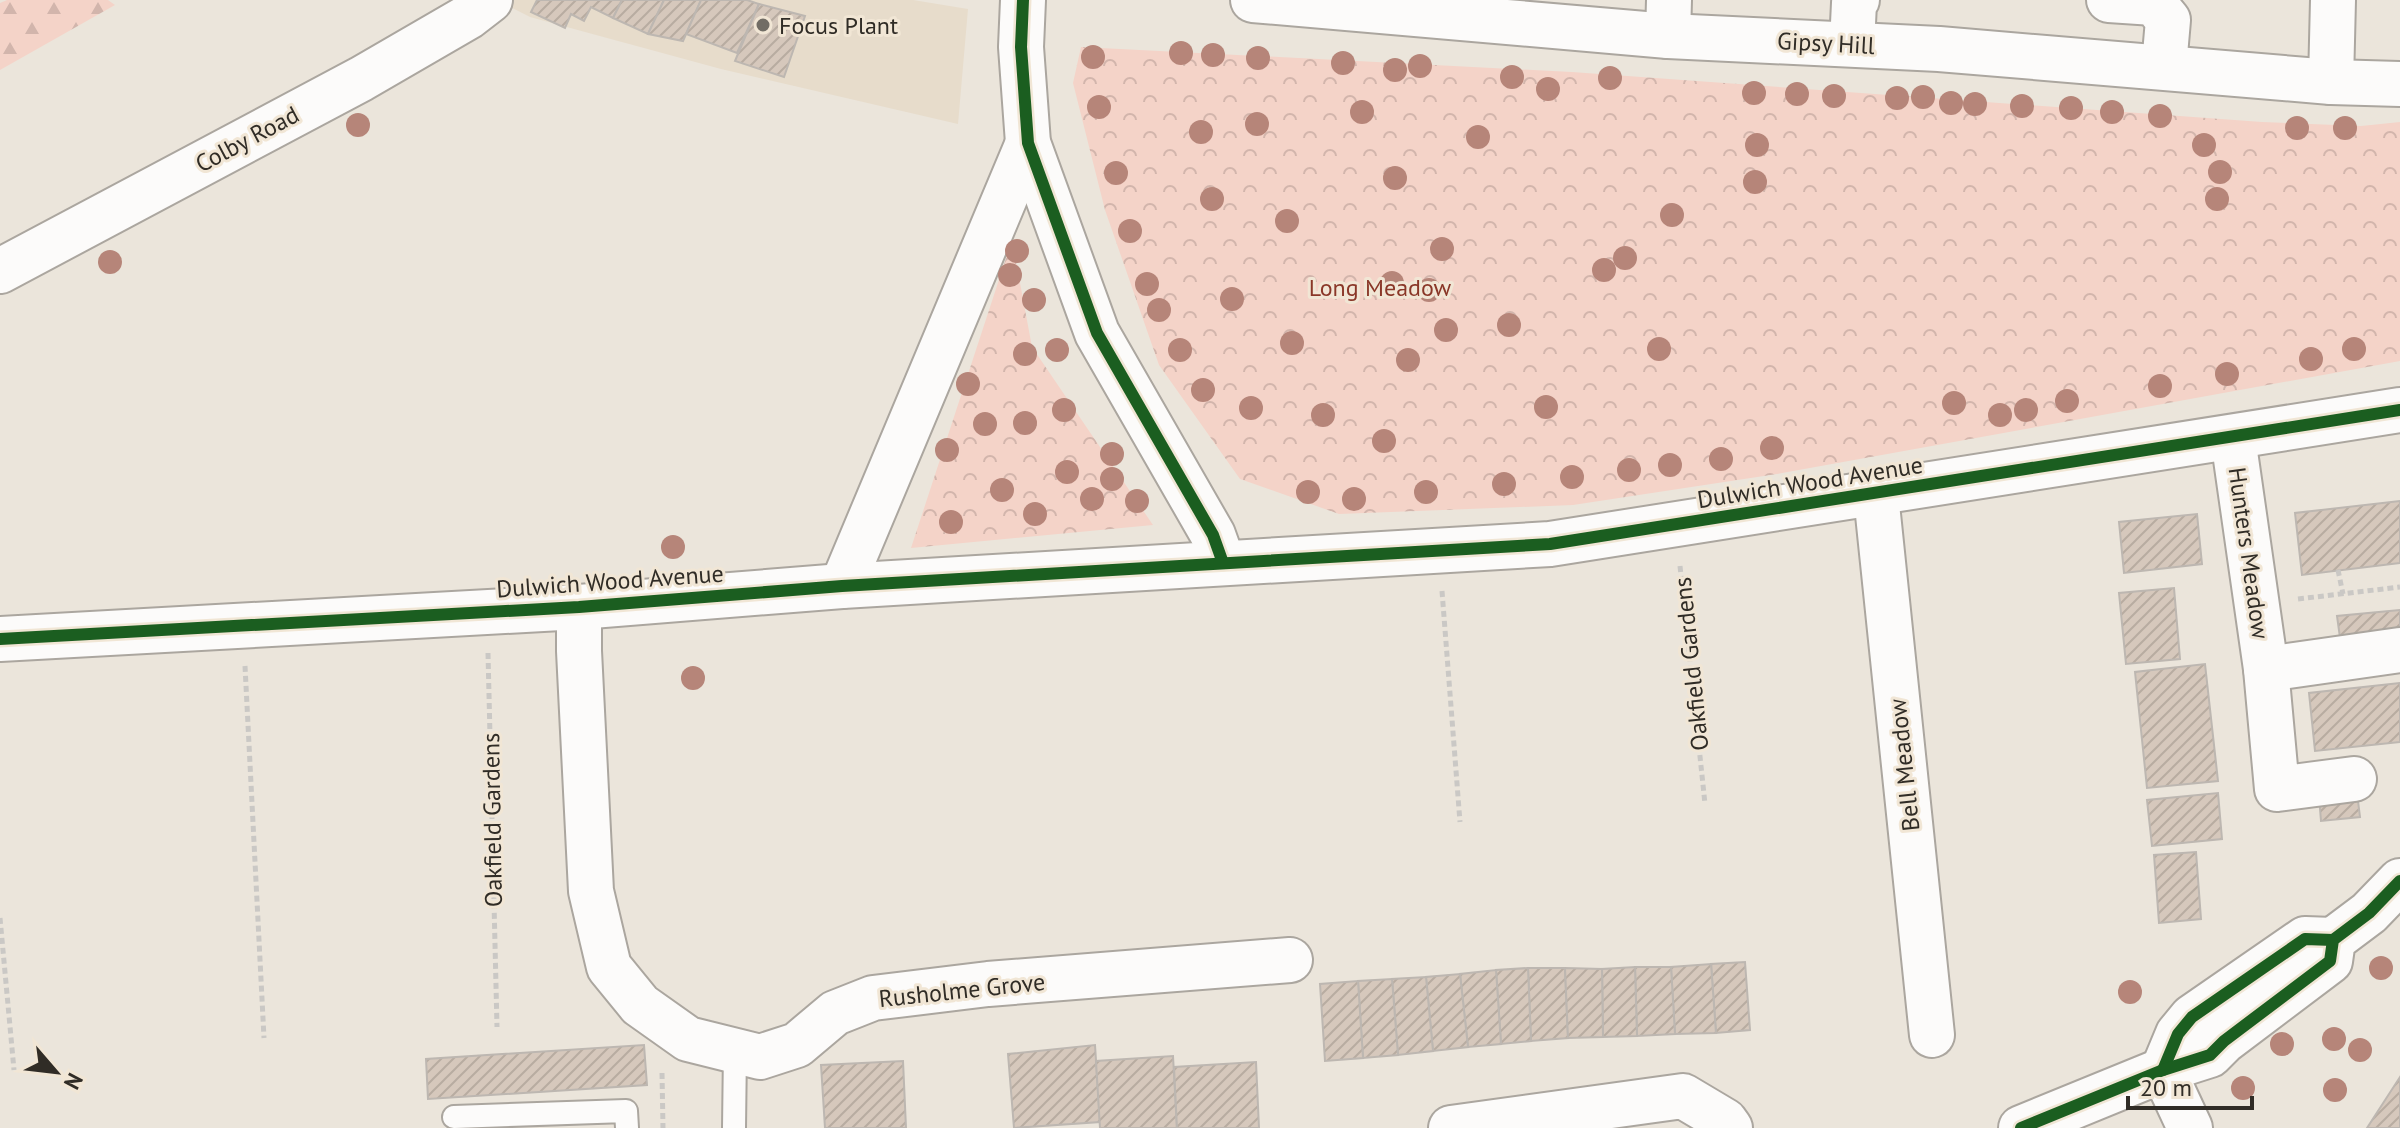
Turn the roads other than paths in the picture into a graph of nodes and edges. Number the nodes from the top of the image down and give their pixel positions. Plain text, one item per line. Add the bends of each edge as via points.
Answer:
1 (490, 0) edge
2 (1023, 0) edge
3 (1253, 0) edge
4 (1857, 0) edge
5 (2109, 0) edge
6 (2333, 0) edge
7 (1668, 18) edge
8 (1852, 44) junction
9 (2164, 66) junction
10 (2331, 82) junction
11 (2400, 84) edge
12 (1028, 143) junction
13 (0, 271) edge
14 (2400, 410) edge
15 (2233, 438) junction
16 (1876, 495) junction
17 (1223, 563) junction
18 (842, 586) junction
19 (579, 607) junction
20 (0, 639) edge
21 (2400, 650) edge
22 (2266, 669) junction
23 (2354, 779) dead end
24 (2400, 881) edge
25 (1290, 960) dead end
26 (1932, 1035) dead end
27 (735, 1050) junction
28 (2163, 1070) junction
29 (454, 1117) dead end
30 (627, 1128) edge
31 (734, 1128) edge
32 (1451, 1128) edge
33 (1730, 1128) edge
34 (2021, 1128) edge
35 (2190, 1128) edge

1 - 13 street, Colby Road via 361,79
2 - 12 street
3 - 7 street, Gipsy Hill
4 - 8 street
5 - 9 street via 2154,3 2168,20
6 - 10 street
7 - 8 street, Gipsy Hill
8 - 9 street, Gipsy Hill
9 - 10 street, Gipsy Hill
10 - 11 street, Gipsy Hill
12 - 17 street via 1097,333 1213,535
12 - 18 street
14 - 15 street, Dulwich Wood Avenue
15 - 16 street, Dulwich Wood Avenue
15 - 22 street, Hunters Meadow
16 - 17 street, Dulwich Wood Avenue via 1550,544
16 - 26 street, Bell Meadow
17 - 18 street, Dulwich Wood Avenue
18 - 19 street, Dulwich Wood Avenue
19 - 20 street, Dulwich Wood Avenue
19 - 27 street, Rusholme Grove via 591,891 609,967 640,1005 688,1039
21 - 22 street, Hunters Meadow
22 - 23 street, Hunters Meadow via 2277,789
24 - 28 street via 2333,940 2301,942 2192,1017 2178,1034
25 - 27 street, Rusholme Grove via 873,998 835,1013 797,1045 760,1057
27 - 31 lane
28 - 34 street
28 - 35 street
29 - 30 lane via 626,1111
32 - 33 street via 1683,1096

